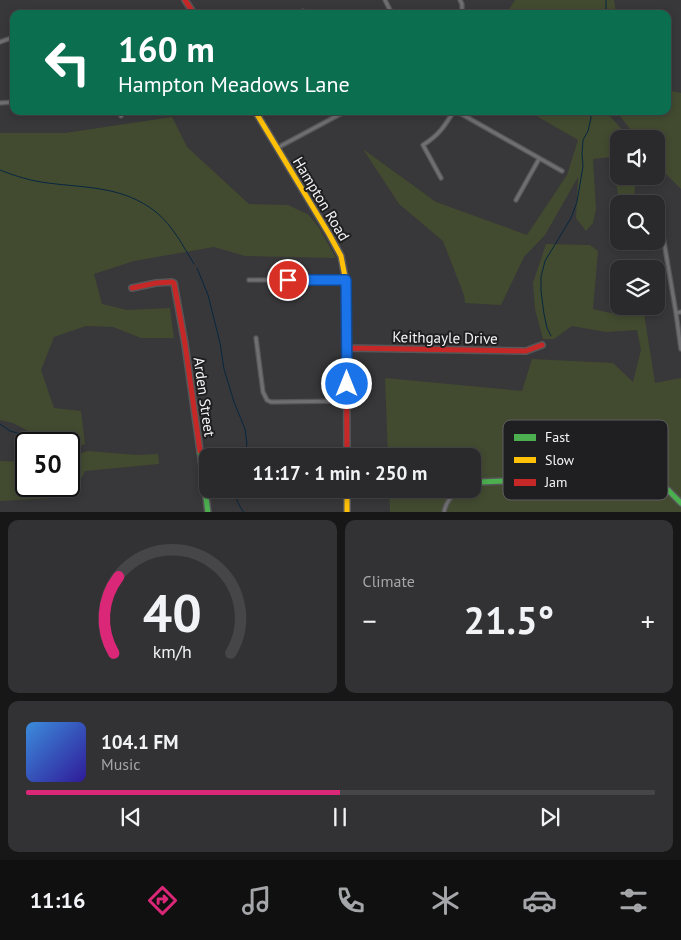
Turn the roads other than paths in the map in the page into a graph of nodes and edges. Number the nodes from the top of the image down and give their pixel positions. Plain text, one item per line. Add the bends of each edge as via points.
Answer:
1 (257, 115) edge
2 (338, 115) edge
3 (452, 115) edge
4 (462, 115) edge
5 (276, 148) junction
6 (539, 159) junction
7 (562, 171) dead end
8 (441, 178) dead end
9 (516, 200) dead end
10 (665, 248) edge
11 (249, 280) dead end
12 (346, 280) junction
13 (132, 288) dead end
14 (681, 312) edge
15 (676, 313) junction
16 (256, 338) dead end
17 (542, 345) dead end
18 (347, 348) junction
19 (681, 348) edge
20 (347, 401) junction
21 (347, 448) edge
22 (503, 481) edge
23 (481, 482) edge
24 (668, 490) edge
25 (347, 498) edge
26 (450, 498) edge
27 (681, 503) edge
28 (208, 512) edge
29 (347, 512) edge
30 (444, 512) edge

1 - 5 street, Hampton Road
2 - 5 street
3 - 8 street via 435,137 423,144
4 - 6 street
5 - 12 street, Hampton Road via 341,256
6 - 7 street
6 - 9 street
10 - 15 street
11 - 12 street
12 - 18 street, Hampton Road
13 - 28 street, Arden Street via 156,283 172,282 174,285
14 - 15 street
15 - 19 street
16 - 20 street via 263,392 267,400
17 - 18 street, Keithgayle Drive via 526,351
18 - 20 street, Hampton Road
20 - 21 street, Hampton Road
22 - 23 street
24 - 27 street
25 - 29 street
26 - 30 street

